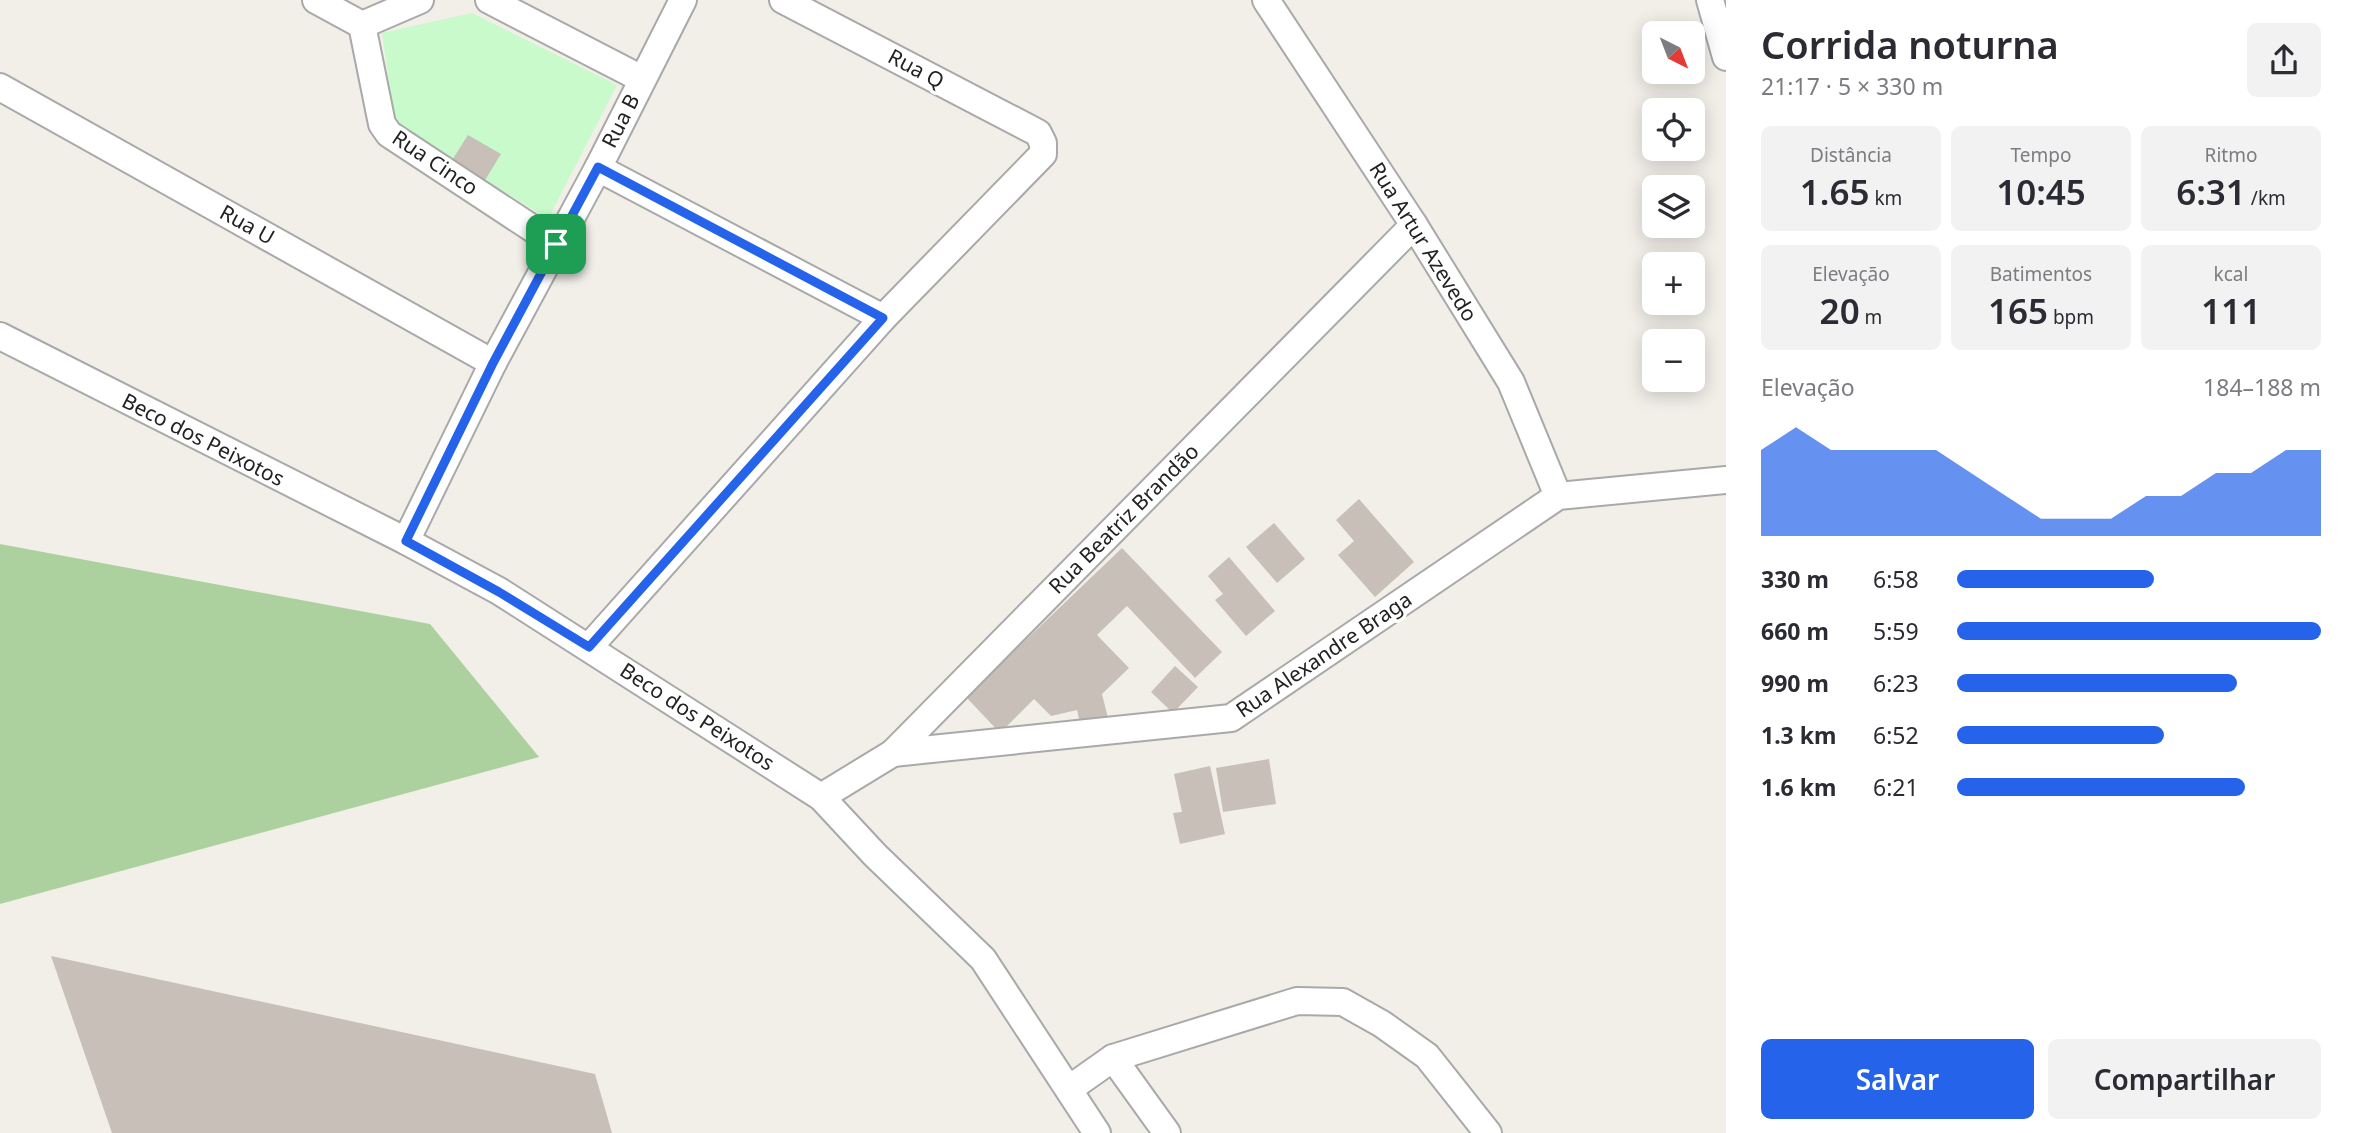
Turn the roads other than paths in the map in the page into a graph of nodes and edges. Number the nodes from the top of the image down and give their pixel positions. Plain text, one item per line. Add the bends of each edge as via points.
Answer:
1 (316, 0) edge
2 (420, 0) edge
3 (489, 0) edge
4 (683, 0) edge
5 (783, 0) edge
6 (1266, 0) edge
7 (1710, 0) edge
8 (362, 25) junction
9 (1726, 57) edge
10 (642, 79) junction
11 (0, 87) edge
12 (598, 167) junction
13 (1414, 225) junction
14 (556, 244) junction
15 (883, 318) junction
16 (0, 337) edge
17 (493, 363) junction
18 (1726, 480) edge
19 (1558, 496) junction
20 (406, 541) junction
21 (589, 647) junction
22 (893, 753) junction
23 (821, 797) junction
24 (1113, 1058) junction
25 (1069, 1089) junction
26 (1097, 1133) edge
27 (1167, 1133) edge
28 (1488, 1133) edge

1 - 8 street
2 - 8 street
3 - 10 street
4 - 10 street, Rua B
5 - 15 street, Rua Q via 1038,133 1043,144 1043,154
6 - 13 street, Rua Artur Azevedo
7 - 9 street
8 - 14 street, Rua Cinco via 382,124 389,134
10 - 12 street, Rua B
11 - 17 street, Rua U
12 - 14 street, Rua B
12 - 15 street
13 - 19 street, Rua Artur Azevedo via 1511,382
13 - 22 street, Rua Beatriz Brandão
14 - 17 street, Rua B
15 - 21 street
16 - 20 street, Beco dos Peixotos
17 - 20 street, Rua B
18 - 19 street, Rua Alexandre Braga
19 - 22 street, Rua Alexandre Braga via 1231,718
20 - 21 street, Beco dos Peixotos
21 - 23 street, Beco dos Peixotos
22 - 23 street, Rua Beatriz Brandão
23 - 25 street, Beco dos Peixotos via 983,959
24 - 25 street
24 - 27 street
24 - 28 street via 1297,1001 1343,1002 1427,1056
25 - 26 street, Beco dos Peixotos

